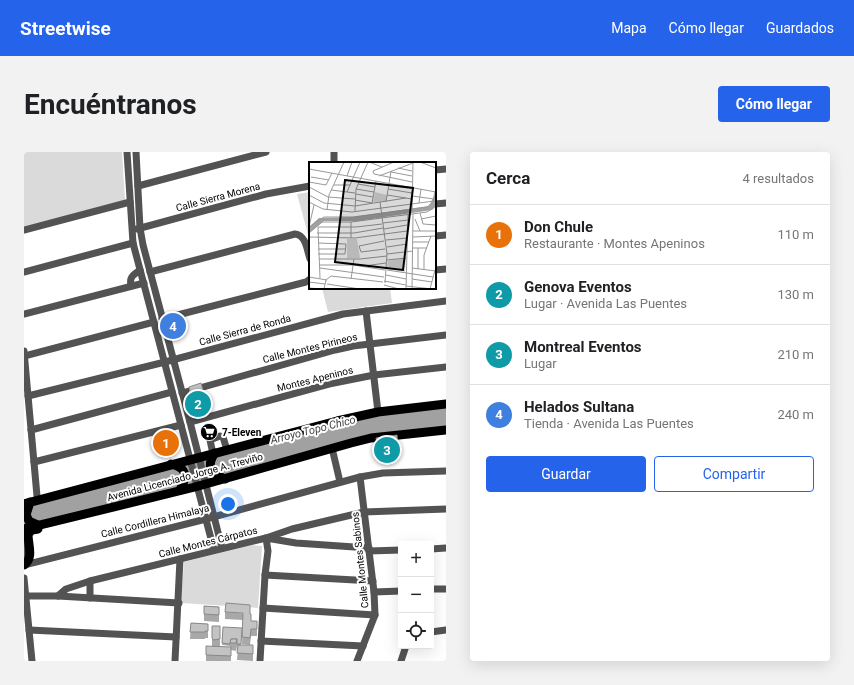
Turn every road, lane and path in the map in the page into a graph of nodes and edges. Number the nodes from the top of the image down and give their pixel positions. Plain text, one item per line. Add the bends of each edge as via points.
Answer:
1 (127, 152) edge
2 (136, 152) edge
3 (266, 152) edge
4 (244, 155) edge
5 (446, 169) edge
6 (436, 170) edge
7 (138, 186) junction
8 (309, 186) edge
9 (130, 202) junction
10 (446, 203) edge
11 (436, 204) edge
12 (140, 228) junction
13 (24, 230) edge
14 (132, 230) junction
15 (446, 235) edge
16 (436, 236) edge
17 (133, 243) junction
18 (309, 255) edge
19 (446, 269) edge
20 (140, 270) junction
21 (436, 270) edge
22 (24, 272) edge
23 (150, 272) junction
24 (309, 280) edge
25 (144, 283) junction
26 (131, 286) junction
27 (446, 301) edge
28 (366, 311) junction
29 (24, 314) edge
30 (162, 319) junction
31 (154, 322) junction
32 (446, 335) edge
33 (370, 344) junction
34 (24, 351) edge
35 (24, 356) edge
36 (173, 359) junction
37 (165, 362) junction
38 (446, 367) edge
39 (374, 375) junction
40 (172, 392) junction
41 (182, 393) junction
42 (28, 396) junction
43 (446, 404) edge
44 (378, 412) junction
45 (190, 422) junction
46 (181, 425) junction
47 (31, 430) junction
48 (446, 430) edge
49 (210, 440) junction
50 (196, 444) junction
51 (332, 448) junction
52 (227, 450) junction
53 (213, 455) junction
54 (196, 459) junction
55 (34, 462) junction
56 (174, 465) junction
57 (446, 471) edge
58 (360, 477) junction
59 (225, 479) junction
60 (201, 482) junction
61 (340, 482) junction
62 (182, 486) junction
63 (29, 502) edge
64 (446, 509) edge
65 (364, 512) junction
66 (90, 514) junction
67 (214, 516) junction
68 (206, 519) junction
69 (36, 524) junction
70 (24, 529) edge
71 (292, 529) junction
72 (266, 538) junction
73 (296, 543) junction
74 (24, 544) edge
75 (222, 548) junction
76 (446, 548) edge
77 (434, 549) edge
78 (214, 550) junction
79 (369, 550) junction
80 (398, 550) edge
81 (180, 559) junction
82 (24, 560) edge
83 (24, 565) edge
84 (265, 575) junction
85 (24, 578) edge
86 (90, 581) junction
87 (373, 582) junction
88 (434, 589) edge
89 (446, 589) edge
90 (398, 591) edge
91 (374, 592) junction
92 (25, 596) junction
93 (58, 596) junction
94 (90, 598) junction
95 (178, 603) junction
96 (263, 608) junction
97 (25, 613) edge
98 (375, 615) junction
99 (29, 630) junction
100 (446, 630) edge
101 (434, 632) edge
102 (176, 637) junction
103 (261, 641) junction
104 (363, 646) junction
105 (405, 649) edge
106 (32, 661) edge
107 (175, 661) edge
108 (260, 661) edge
109 (358, 661) edge
110 (401, 661) edge

1 - 9 street
2 - 7 street
3 - 4 street
4 - 7 street
5 - 6 street
7 - 12 street
8 - 12 street, Calle Sierra Morena via 266,194
9 - 13 street
9 - 14 street
10 - 11 street
12 - 14 street, Calle Sierra Morena
12 - 23 street
14 - 17 street
15 - 16 street
17 - 20 street
17 - 22 street
18 - 23 street via 305,241 301,235 295,234
19 - 21 street
20 - 25 street
20 - 26 street via 131,277
23 - 30 street
24 - 30 street
25 - 26 street
25 - 31 street
26 - 29 street
27 - 28 street, Calle Sierra de Ronda
28 - 33 street
28 - 36 street, Calle Sierra de Ronda via 343,314
30 - 36 street
31 - 35 street
31 - 37 street
32 - 33 street, Calle Montes Pirineos
33 - 39 street
33 - 41 street, Calle Montes Pirineos via 314,355
34 - 35 street
35 - 42 street
36 - 37 street, Calle Sierra de Ronda
36 - 41 street
37 - 40 street
37 - 42 street, Calle Sierra de Ronda
38 - 39 street, Montes Apeninos
39 - 44 street
39 - 45 street, Montes Apeninos via 329,384
40 - 46 street
40 - 47 street
41 - 45 street
42 - 47 street
43 - 44 main road
44 - 52 main road
45 - 50 street
46 - 54 street
46 - 55 street
47 - 55 street
48 - 51 main road, Avenida Licenciado Jorge A. Treviño via 371,438
49 - 50 street
49 - 52 street via 222,437
49 - 53 street
50 - 54 street
51 - 59 main road, Avenida Licenciado Jorge A. Treviño
51 - 61 street
52 - 53 main road
53 - 54 main road
53 - 59 main road via 210,466 216,475
54 - 56 main road
54 - 60 street
55 - 63 street
56 - 62 main road via 185,474
56 - 63 main road
57 - 58 street, Calle Cordillera Himalaya via 383,473
58 - 61 street, Calle Cordillera Himalaya
58 - 65 street, Calle Montes Sabinos
59 - 60 main road, Avenida Licenciado Jorge A. Treviño
60 - 62 main road, Avenida Licenciado Jorge A. Treviño
60 - 67 street
60 - 68 street
61 - 67 street, Calle Cordillera Himalaya
62 - 66 main road, Avenida Licenciado Jorge A. Treviño
63 - 69 main road via 26,515 29,521
64 - 65 street, Calle Montes Cárpatos
65 - 71 street, Calle Montes Cárpatos
65 - 79 street, Calle Montes Sabinos
66 - 69 main road, Avenida Licenciado Jorge A. Treviño
66 - 83 main road via 29,532 30,558
67 - 68 street, Calle Cordillera Himalaya
67 - 75 street
68 - 78 street
68 - 83 street, Calle Cordillera Himalaya
69 - 70 main road, Avenida Licenciado Jorge A. Treviño
71 - 72 street, Calle Montes Cárpatos
71 - 73 street
72 - 73 street
72 - 75 street, Calle Montes Cárpatos
72 - 84 street via 268,551
73 - 79 street
74 - 82 street
75 - 78 street, Calle Montes Cárpatos
76 - 77 street
78 - 81 street, Calle Montes Cárpatos
79 - 80 street
79 - 87 street, Calle Montes Sabinos
81 - 86 street, Calle Montes Cárpatos
81 - 95 street
84 - 87 street
84 - 96 street
85 - 92 street
86 - 93 street, Calle Montes Cárpatos via 66,589
86 - 94 street
87 - 91 street, Calle Montes Sabinos
88 - 89 street
90 - 91 street
91 - 98 street, Calle Montes Sabinos
92 - 93 street
92 - 97 street
93 - 94 street
94 - 95 street
95 - 102 street
96 - 98 street
96 - 103 street
97 - 99 street
98 - 104 street, Calle Montes Sabinos
99 - 102 street
99 - 106 street
100 - 101 street
102 - 107 street
103 - 104 street
103 - 108 street
104 - 109 street, Calle Montes Sabinos
105 - 110 street

